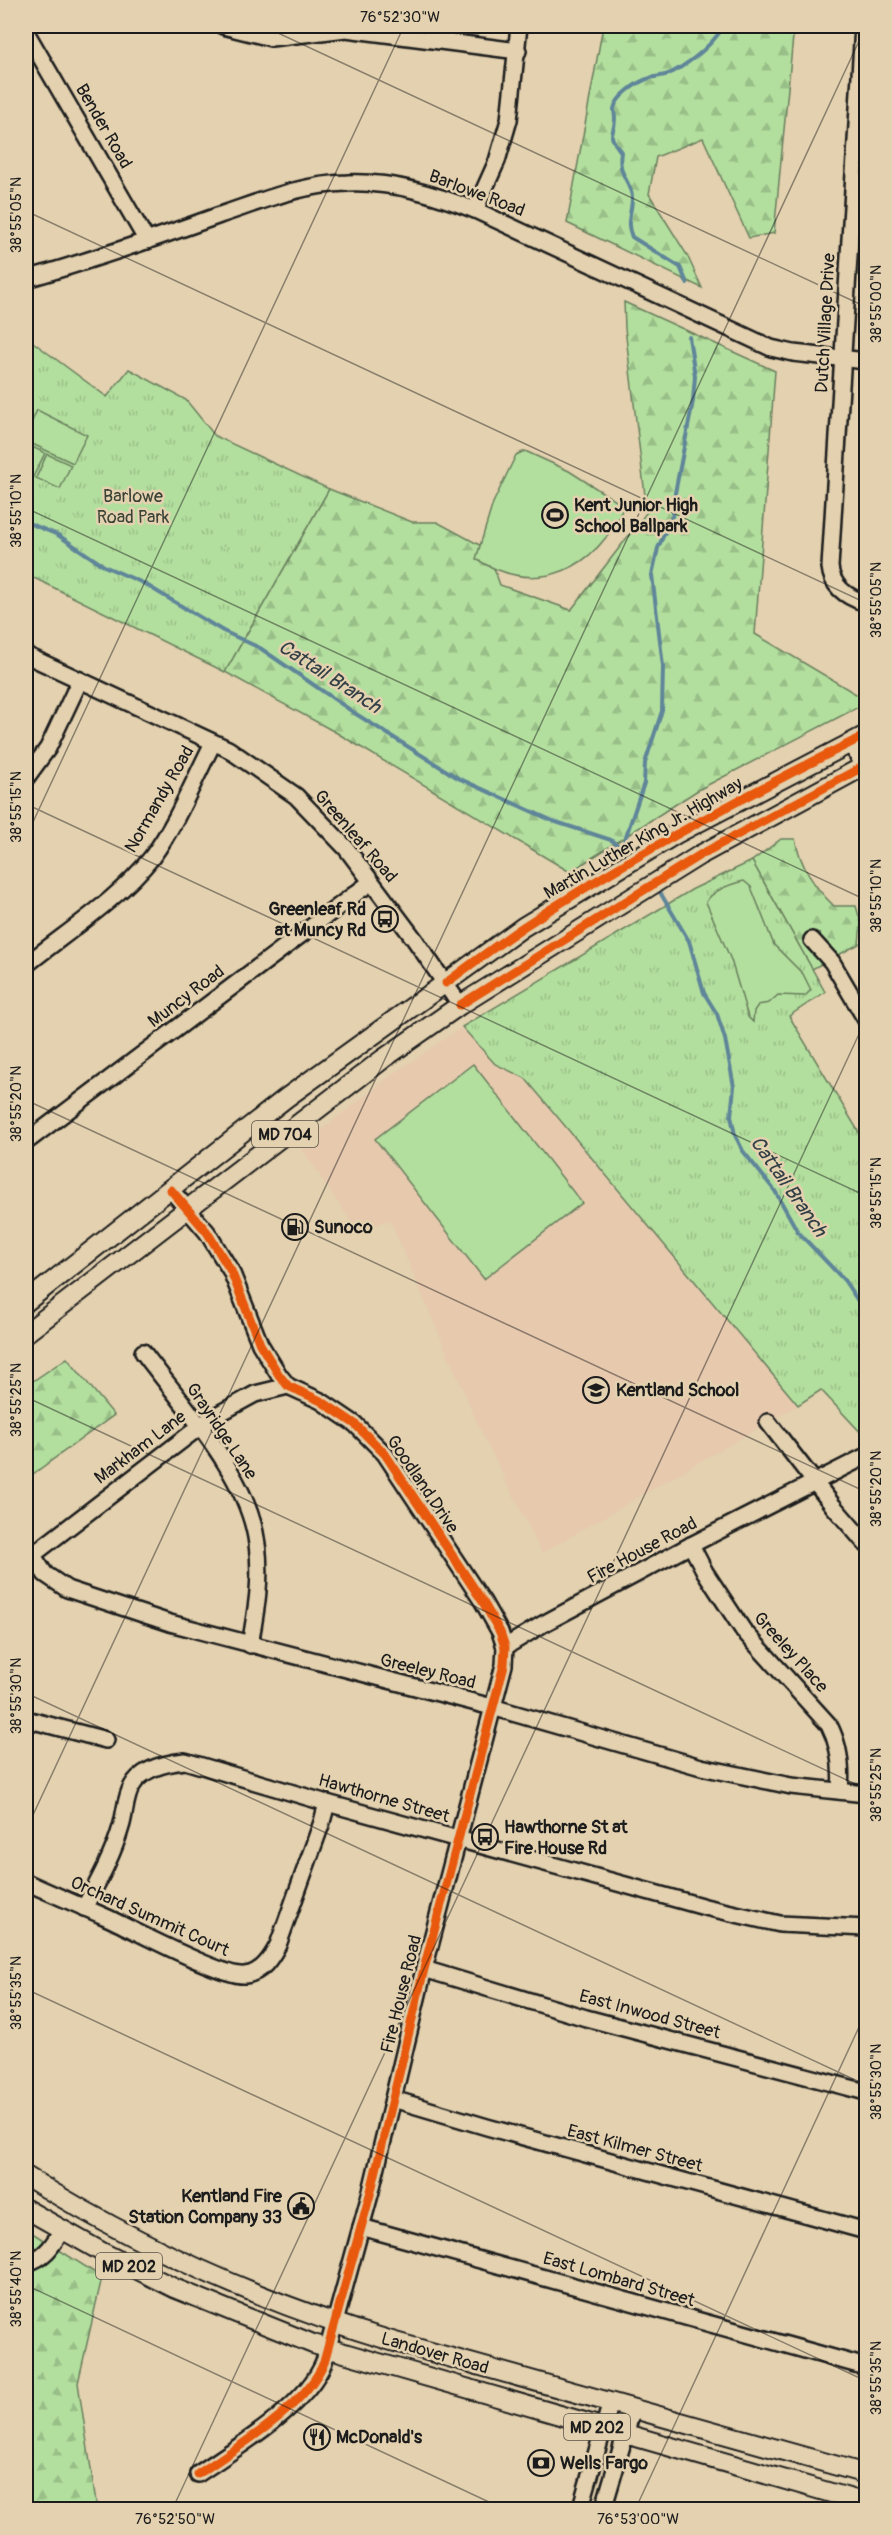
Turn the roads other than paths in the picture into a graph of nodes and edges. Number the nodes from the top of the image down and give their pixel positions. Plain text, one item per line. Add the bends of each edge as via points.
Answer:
1 (223, 26) edge
2 (519, 26) edge
3 (863, 26) edge
4 (346, 27) edge
5 (26, 32) edge
6 (518, 51) junction
7 (475, 210) junction
8 (147, 241) junction
9 (26, 279) edge
10 (842, 360) junction
11 (867, 362) edge
12 (867, 603) edge
13 (26, 655) edge
14 (80, 680) junction
15 (858, 739) edge
16 (213, 743) junction
17 (866, 767) edge
18 (26, 778) edge
19 (371, 882) junction
20 (812, 940) dead end
21 (26, 965) edge
22 (446, 983) junction
23 (460, 1005) junction
24 (867, 1020) edge
25 (26, 1142) edge
26 (171, 1190) junction
27 (187, 1210) junction
28 (26, 1302) edge
29 (26, 1333) edge
30 (143, 1352) dead end
31 (288, 1386) junction
32 (768, 1422) dead end
33 (199, 1427) junction
34 (867, 1456) edge
35 (815, 1481) junction
36 (867, 1544) edge
37 (691, 1545) junction
38 (29, 1557) edge
39 (250, 1645) junction
40 (505, 1647) junction
41 (492, 1707) junction
42 (26, 1719) edge
43 (106, 1740) dead end
44 (840, 1791) junction
45 (867, 1794) edge
46 (327, 1803) junction
47 (457, 1840) junction
48 (26, 1882) edge
49 (84, 1908) junction
50 (867, 1928) edge
51 (424, 1969) junction
52 (867, 2092) edge
53 (393, 2099) junction
54 (26, 2176) edge
55 (75, 2206) junction
56 (26, 2209) edge
57 (361, 2227) junction
58 (62, 2230) junction
59 (867, 2231) edge
60 (26, 2263) edge
61 (336, 2323) junction
62 (328, 2349) junction
63 (867, 2367) edge
64 (611, 2402) junction
65 (633, 2408) junction
66 (603, 2428) junction
67 (626, 2435) junction
68 (198, 2474) dead end
69 (867, 2474) edge
70 (867, 2502) edge
71 (579, 2510) edge
72 (603, 2510) edge

1 - 4 street via 271,38
2 - 6 street
3 - 10 street, Dutch Village Drive
4 - 6 street
5 - 8 street, Bender Road
6 - 7 street via 509,120 497,161
7 - 8 street, Barlowe Road via 413,190 347,183 272,196
7 - 10 street, Barlowe Road via 765,345
8 - 9 street, Barlowe Road
10 - 11 street, Barlowe Road
10 - 12 street, Dutch Village Drive via 830,573 843,592
13 - 14 street, Greenleaf Road
14 - 16 street, Greenleaf Road
14 - 18 street via 48,748
15 - 17 street
15 - 22 main road, Martin Luther King Jr. Highway / MD 704 via 624,865 523,927
16 - 19 street, Greenleaf Road via 228,749 296,796
16 - 21 street, Normandy Road via 171,826 140,870
17 - 23 main road, MD 704 via 700,855
19 - 22 street, Greenleaf Road
19 - 25 street, Muncy Road
20 - 24 street via 832,962
22 - 23 street, Greenleaf Road
22 - 26 main road, Martin Luther King Jr. Highway / MD 704 via 286,1098
23 - 27 main road, MD 704 via 383,1059
26 - 27 street
26 - 28 main road, Martin Luther King Jr. Highway / MD 704
27 - 29 main road, MD 704
27 - 31 street via 207,1232 231,1272 260,1344
30 - 33 street, Grayridge Lane
31 - 33 street, Markham Lane via 246,1398
31 - 40 street, Goodland Drive via 346,1417 385,1454 483,1602
32 - 35 street
33 - 38 street, Markham Lane
33 - 39 street, Grayridge Lane via 250,1512 257,1543 259,1590
34 - 35 street, Fire House Road
35 - 36 street
35 - 37 street, Fire House Road
37 - 40 street, Fire House Road
37 - 44 street, Greeley Place via 743,1630 829,1725 840,1757
38 - 39 street, Greeley Road via 67,1589
39 - 41 street, Greeley Road
40 - 41 street, Fire House Road
41 - 44 street, Greeley Road via 722,1772
41 - 47 street, Fire House Road
42 - 43 street
44 - 45 street, Greeley Road
46 - 47 street, Hawthorne Street
46 - 49 street, Hawthorne Street via 185,1761 150,1770 132,1786 121,1828
46 - 49 street, Orchard Summit Court via 278,1945 260,1969 245,1975 226,1971
47 - 50 street, Hawthorne Street via 751,1918 780,1924
47 - 51 street, Fire House Road
48 - 49 street, Orchard Summit Court
51 - 52 street, East Inwood Street via 586,2018
51 - 53 street, Fire House Road
53 - 57 street, Fire House Road
53 - 59 street, East Kilmer Street
54 - 55 main road, Landover Road / MD 202
55 - 58 main road
55 - 61 main road, Landover Road / MD 202 via 176,2259
56 - 58 main road, Landover Road / MD 202
57 - 61 street, Fire House Road
57 - 63 street, East Lombard Street
58 - 60 street via 49,2251
58 - 62 main road, Landover Road / MD 202 via 197,2298
61 - 62 street, Fire House Road
61 - 64 main road, Landover Road / MD 202
62 - 66 main road, Landover Road / MD 202
62 - 68 street, Fire House Road via 314,2381 292,2404
64 - 65 main road, Landover Road / MD 202
64 - 66 street
65 - 67 street
65 - 69 main road, Landover Road / MD 202
66 - 67 main road, Landover Road / MD 202
66 - 71 street
67 - 70 main road, Landover Road / MD 202
67 - 72 street

